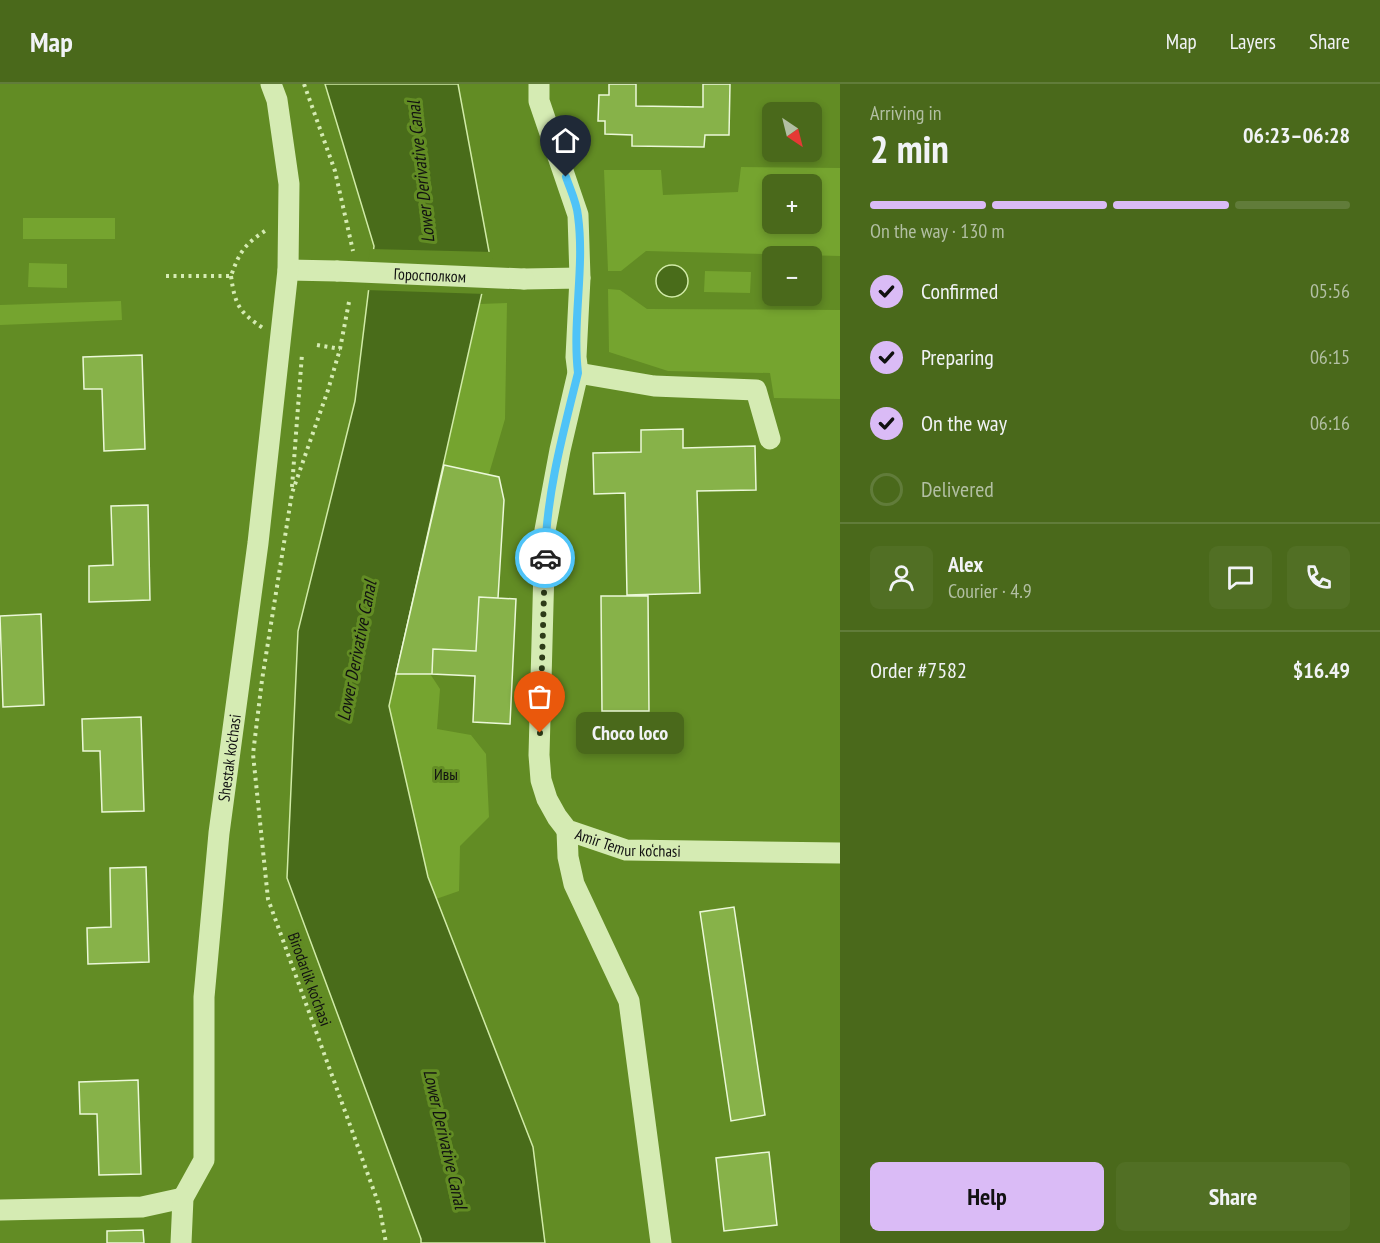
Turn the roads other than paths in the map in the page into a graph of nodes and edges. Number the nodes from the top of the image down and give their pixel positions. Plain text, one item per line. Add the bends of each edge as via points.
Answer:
1 (271, 84) edge
2 (542, 90) edge
3 (288, 270) junction
4 (580, 278) junction
5 (578, 373) junction
6 (770, 439) dead end
7 (567, 830) junction
8 (840, 852) edge
9 (183, 1198) junction
10 (0, 1210) edge
11 (181, 1243) edge
12 (661, 1243) edge

1 - 3 street, Shestak ko'chasi via 277,100 289,184
2 - 4 street, Amir Temur ko‘chasi via 578,215
3 - 4 street, Горосполком, bridge
3 - 9 street, Shestak ko'chasi via 258,543 219,833 204,997 204,1160
4 - 5 street, Amir Temur ko‘chasi
5 - 6 street via 654,386 756,390
5 - 7 street, Amir Temur ko‘chasi via 546,530 539,755 547,799
7 - 8 street, Amir Temur ko‘chasi via 626,850
7 - 12 street via 574,884 628,1001
9 - 10 street via 142,1207
9 - 11 street, Shestak ko'chasi

